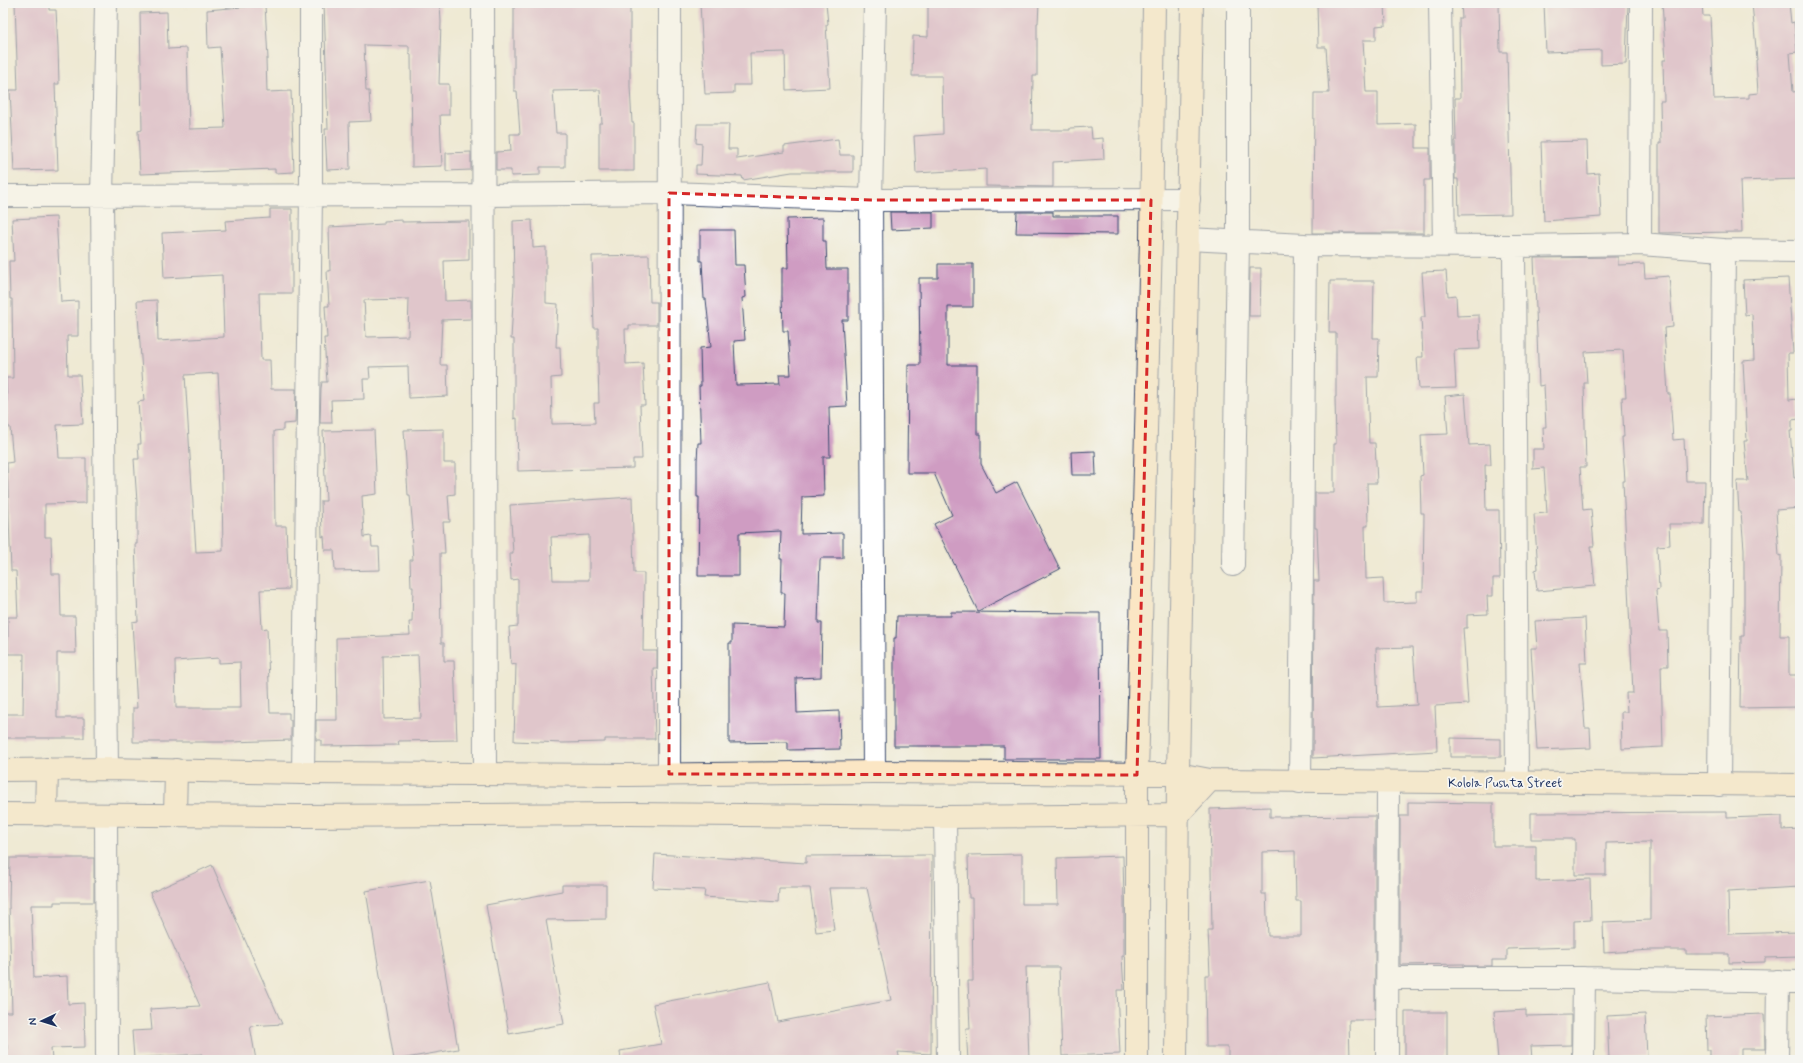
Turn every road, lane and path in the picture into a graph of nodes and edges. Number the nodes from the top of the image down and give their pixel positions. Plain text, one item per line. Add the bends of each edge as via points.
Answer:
1 (106, 3) edge
2 (311, 3) edge
3 (483, 3) edge
4 (670, 3) edge
5 (875, 3) edge
6 (1154, 3) edge
7 (1192, 3) edge
8 (1238, 3) edge
9 (1440, 3) edge
10 (1641, 3) edge
11 (669, 193) junction
12 (483, 195) junction
13 (3, 196) edge
14 (311, 196) junction
15 (102, 197) junction
16 (1189, 199) junction
17 (871, 200) junction
18 (1151, 200) junction
19 (1188, 239) junction
20 (1238, 242) junction
21 (1640, 244) junction
22 (1305, 245) junction
23 (1444, 245) junction
24 (1514, 246) junction
25 (1724, 250) junction
26 (1800, 251) edge
27 (1233, 565) dead end
28 (47, 769) junction
29 (107, 769) junction
30 (3, 770) edge
31 (176, 770) junction
32 (874, 772) junction
33 (303, 773) junction
34 (484, 774) junction
35 (669, 774) junction
36 (1178, 774) junction
37 (1137, 775) junction
38 (1210, 780) junction
39 (1300, 782) junction
40 (1388, 782) junction
41 (1517, 782) junction
42 (1719, 785) junction
43 (1800, 785) edge
44 (3, 814) edge
45 (46, 814) junction
46 (106, 815) junction
47 (175, 815) junction
48 (1137, 815) junction
49 (1178, 815) junction
50 (945, 817) junction
51 (1388, 978) junction
52 (1584, 978) junction
53 (1778, 981) junction
54 (1800, 982) edge
55 (107, 1060) edge
56 (948, 1060) edge
57 (1137, 1060) edge
58 (1176, 1060) edge
59 (1387, 1060) edge
60 (1583, 1060) edge
61 (1777, 1060) edge

1 - 15 street
2 - 14 street
3 - 12 street
4 - 11 street
5 - 17 street
6 - 18 main road
7 - 16 main road
8 - 20 street
9 - 23 street
10 - 21 street
11 - 12 street
11 - 17 street
11 - 35 street
12 - 14 street
12 - 34 street
13 - 15 street
14 - 15 street
14 - 33 street
15 - 29 street
16 - 18 street
16 - 19 main road
17 - 18 street
17 - 32 street
18 - 37 main road
19 - 20 street
19 - 36 main road
20 - 22 street
20 - 27 street
21 - 24 street
21 - 25 street
22 - 23 street
22 - 39 street
23 - 24 street
24 - 41 street
25 - 26 street
25 - 42 street
28 - 29 main road, Kolola Pushta Street
28 - 30 main road, Kolola Pushta Street
28 - 45 main road
29 - 31 main road, Kolola Pushta Street
31 - 33 main road, Kolola Pushta Street
31 - 47 main road
32 - 35 main road, Kolola Pushta Street
32 - 37 main road, Kolola Pushta Street
33 - 34 main road, Kolola Pushta Street
34 - 35 main road, Kolola Pushta Street
36 - 37 main road, Kolola Pushta Street
36 - 38 main road, Kolola Pushta Street
36 - 49 main road
37 - 48 main road
38 - 39 main road, Kolola Pushta Street
38 - 49 main road
39 - 40 main road, Kolola Pushta Street
40 - 41 main road, Kolola Pushta Street
40 - 51 street
41 - 42 main road, Kolola Pushta Street
42 - 43 main road, Kolola Pushta Street
44 - 45 main road
45 - 46 main road
46 - 47 main road
46 - 55 street
47 - 50 main road via 637,814
48 - 49 main road
48 - 50 main road
48 - 57 main road
49 - 58 main road
50 - 56 street
51 - 52 street
51 - 59 street
52 - 53 street
52 - 60 street
53 - 54 street
53 - 61 street

